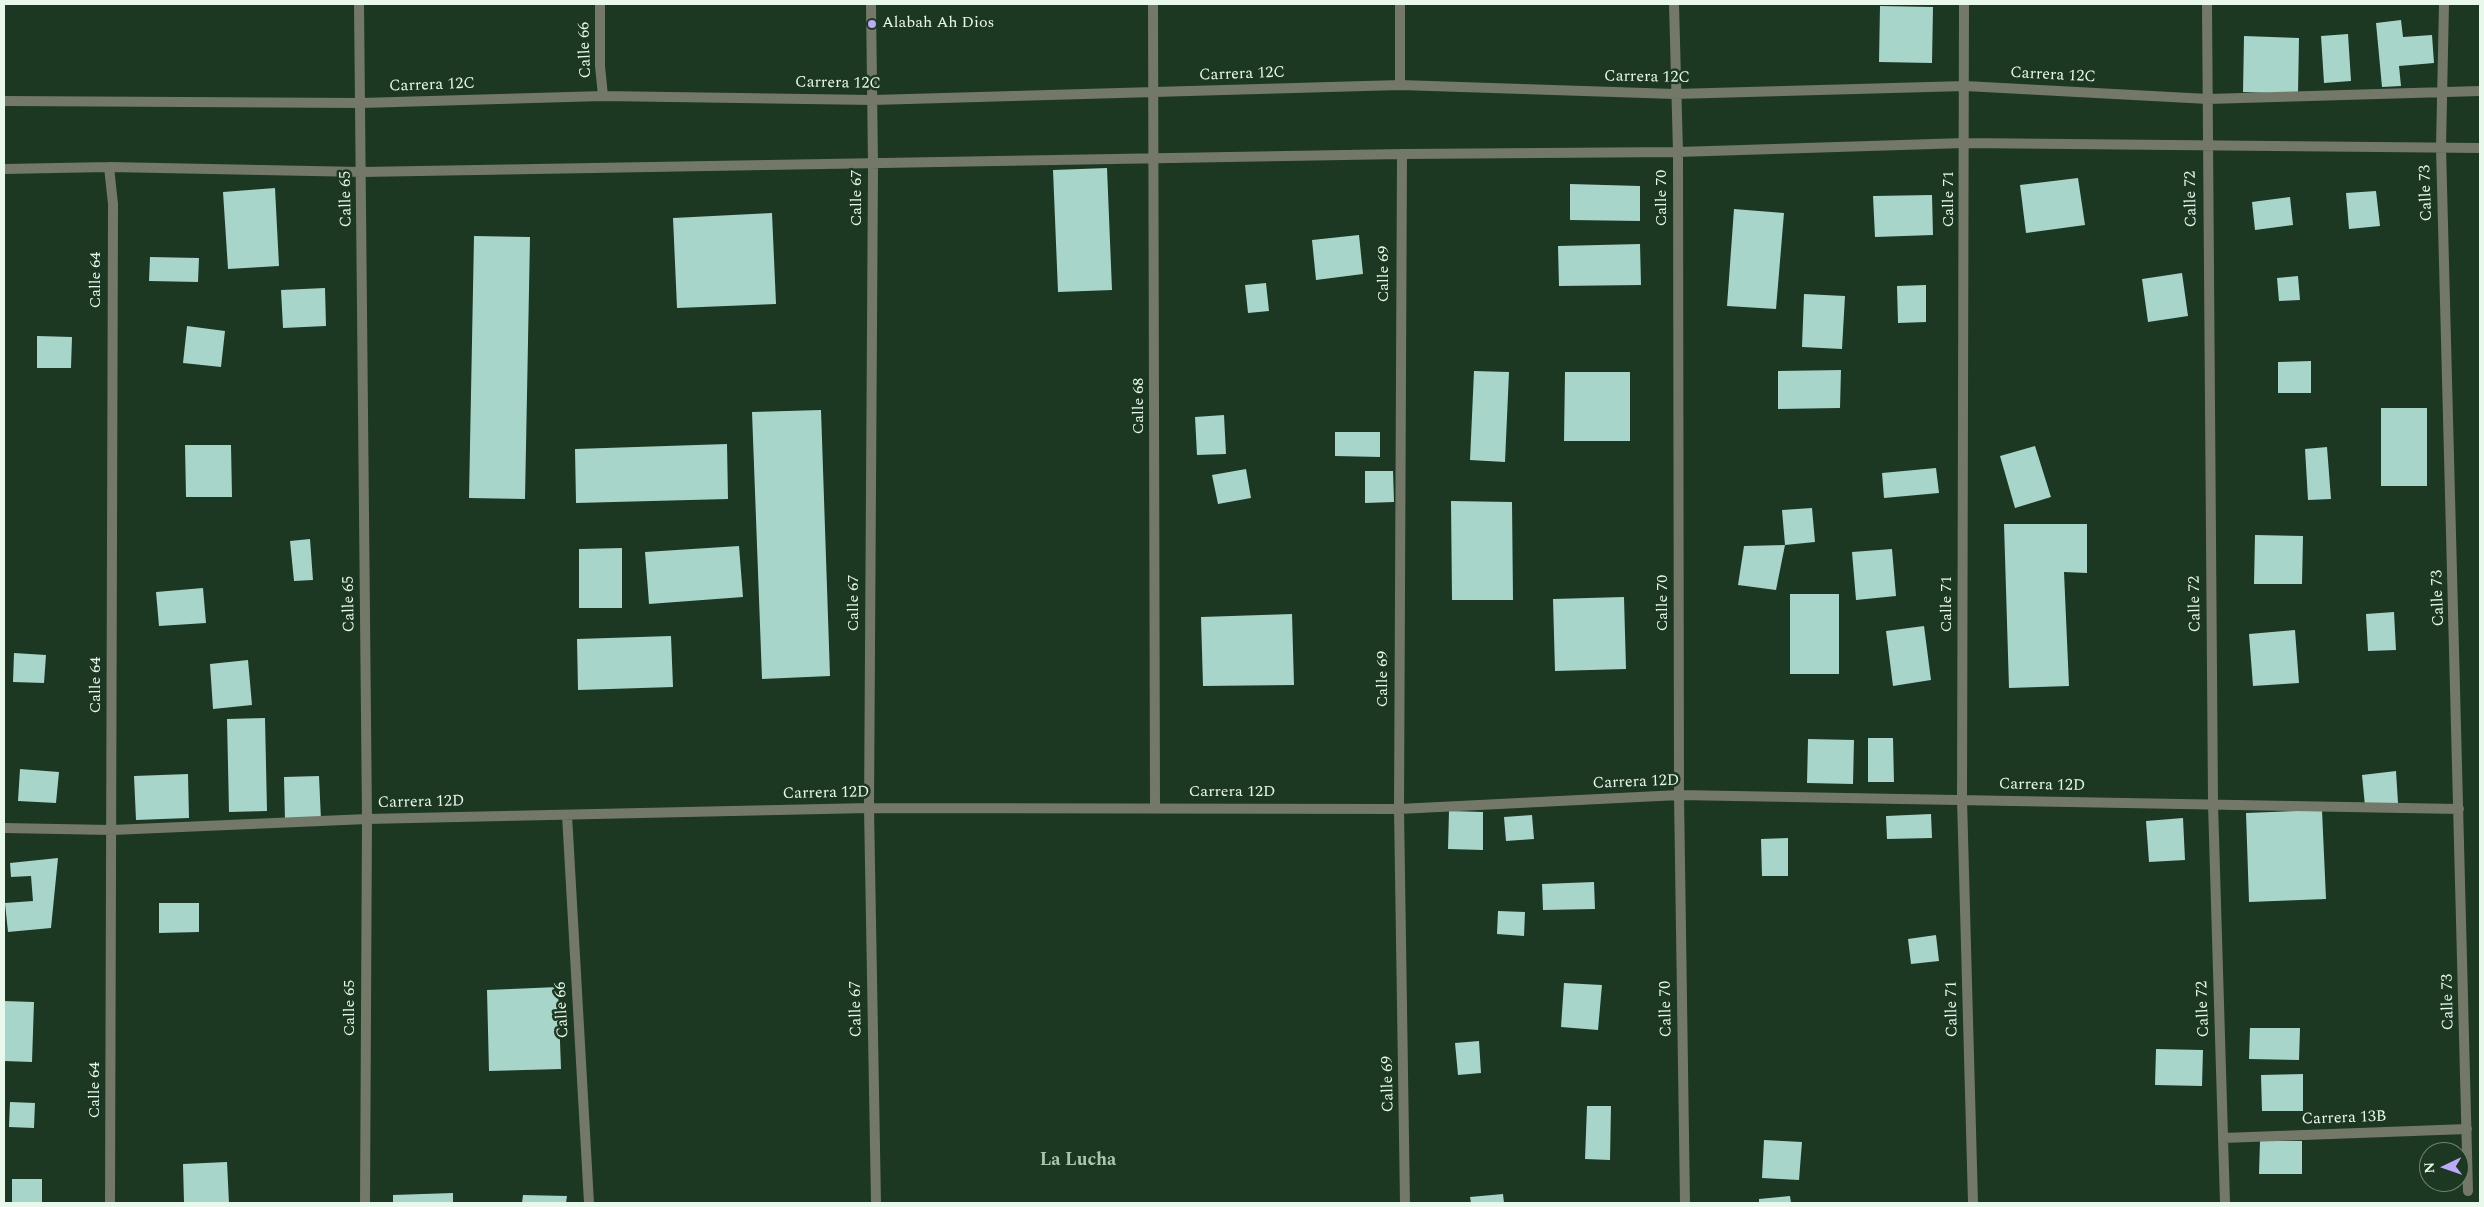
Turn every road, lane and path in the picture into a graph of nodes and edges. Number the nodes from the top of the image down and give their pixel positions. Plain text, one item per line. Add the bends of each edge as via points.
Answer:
1 (359, 4) edge
2 (600, 4) edge
3 (871, 4) edge
4 (1154, 4) edge
5 (1400, 4) edge
6 (1674, 4) edge
7 (1964, 4) edge
8 (2207, 4) edge
9 (2444, 4) edge
10 (1400, 85) junction
11 (1965, 86) junction
12 (2480, 91) edge
13 (2441, 92) junction
14 (1152, 93) junction
15 (1675, 94) junction
16 (604, 96) junction
17 (2208, 99) junction
18 (873, 100) junction
19 (4, 102) edge
20 (361, 103) junction
21 (1965, 143) junction
22 (2207, 146) junction
23 (2441, 147) junction
24 (2480, 148) edge
25 (1678, 152) junction
26 (1402, 154) junction
27 (1155, 159) junction
28 (873, 165) junction
29 (109, 167) junction
30 (4, 169) edge
31 (362, 172) junction
32 (1679, 796) junction
33 (1962, 799) junction
34 (2213, 804) junction
35 (869, 808) junction
36 (1155, 808) junction
37 (1399, 809) junction
38 (2460, 809) junction
39 (567, 815) junction
40 (367, 819) junction
41 (4, 828) edge
42 (112, 830) junction
43 (2467, 1129) junction
44 (2223, 1138) junction
45 (2467, 1142) edge
46 (110, 1203) edge
47 (365, 1203) edge
48 (589, 1203) edge
49 (876, 1203) edge
50 (1406, 1203) edge
51 (1685, 1203) edge
52 (1973, 1203) edge
53 (2225, 1203) edge

1 - 20 street, Calle 65
2 - 16 street, Calle 66 via 600,66
3 - 18 street, Calle 67
4 - 14 street, Calle 68
5 - 10 street
6 - 15 street, Calle 70
7 - 11 street, Calle 71
8 - 17 street, Calle 72
9 - 13 street, Calle 73
10 - 14 street, Carrera 12C
10 - 15 street, Carrera 12C
11 - 15 street, Carrera 12C
11 - 17 street, Carrera 12C
11 - 21 street, Calle 71
12 - 13 street, Carrera 12C
13 - 17 street, Carrera 12C
13 - 23 street, Calle 73
14 - 18 street, Carrera 12C
14 - 27 street, Calle 68
15 - 25 street, Calle 70
16 - 18 street, Carrera 12C
16 - 20 street, Carrera 12C
17 - 22 street, Calle 72
18 - 28 street, Calle 67
19 - 20 street, Carrera 12C
20 - 31 street, Calle 65
21 - 22 street
21 - 25 street
21 - 33 street, Calle 71
22 - 23 street
22 - 34 street, Calle 72
23 - 24 street
23 - 38 street, Calle 73
25 - 26 street
25 - 32 street, Calle 70
26 - 27 street
26 - 37 street, Calle 69
27 - 28 street
27 - 36 street, Calle 68
28 - 31 street
28 - 35 street, Calle 67
29 - 30 street
29 - 31 street
29 - 42 street, Calle 64 via 112,204
31 - 40 street, Calle 65
32 - 33 street, Carrera 12D
32 - 37 street, Carrera 12D
32 - 51 street, Calle 70
33 - 34 street, Carrera 12D
33 - 52 street, Calle 71
34 - 38 street, Carrera 12D
34 - 44 street, Calle 72
35 - 36 street, Carrera 12D
35 - 39 street, Carrera 12D
35 - 49 street, Calle 67
36 - 37 street, Carrera 12D
37 - 50 street, Calle 69
38 - 43 street, Calle 73
39 - 40 street, Carrera 12D
39 - 48 street, Calle 66
40 - 42 street, Carrera 12D
40 - 47 street, Calle 65
41 - 42 street, Carrera 12D
42 - 46 street, Calle 64
43 - 44 street, Carrera 13B
43 - 45 street, Calle 73
44 - 53 street, Calle 72

